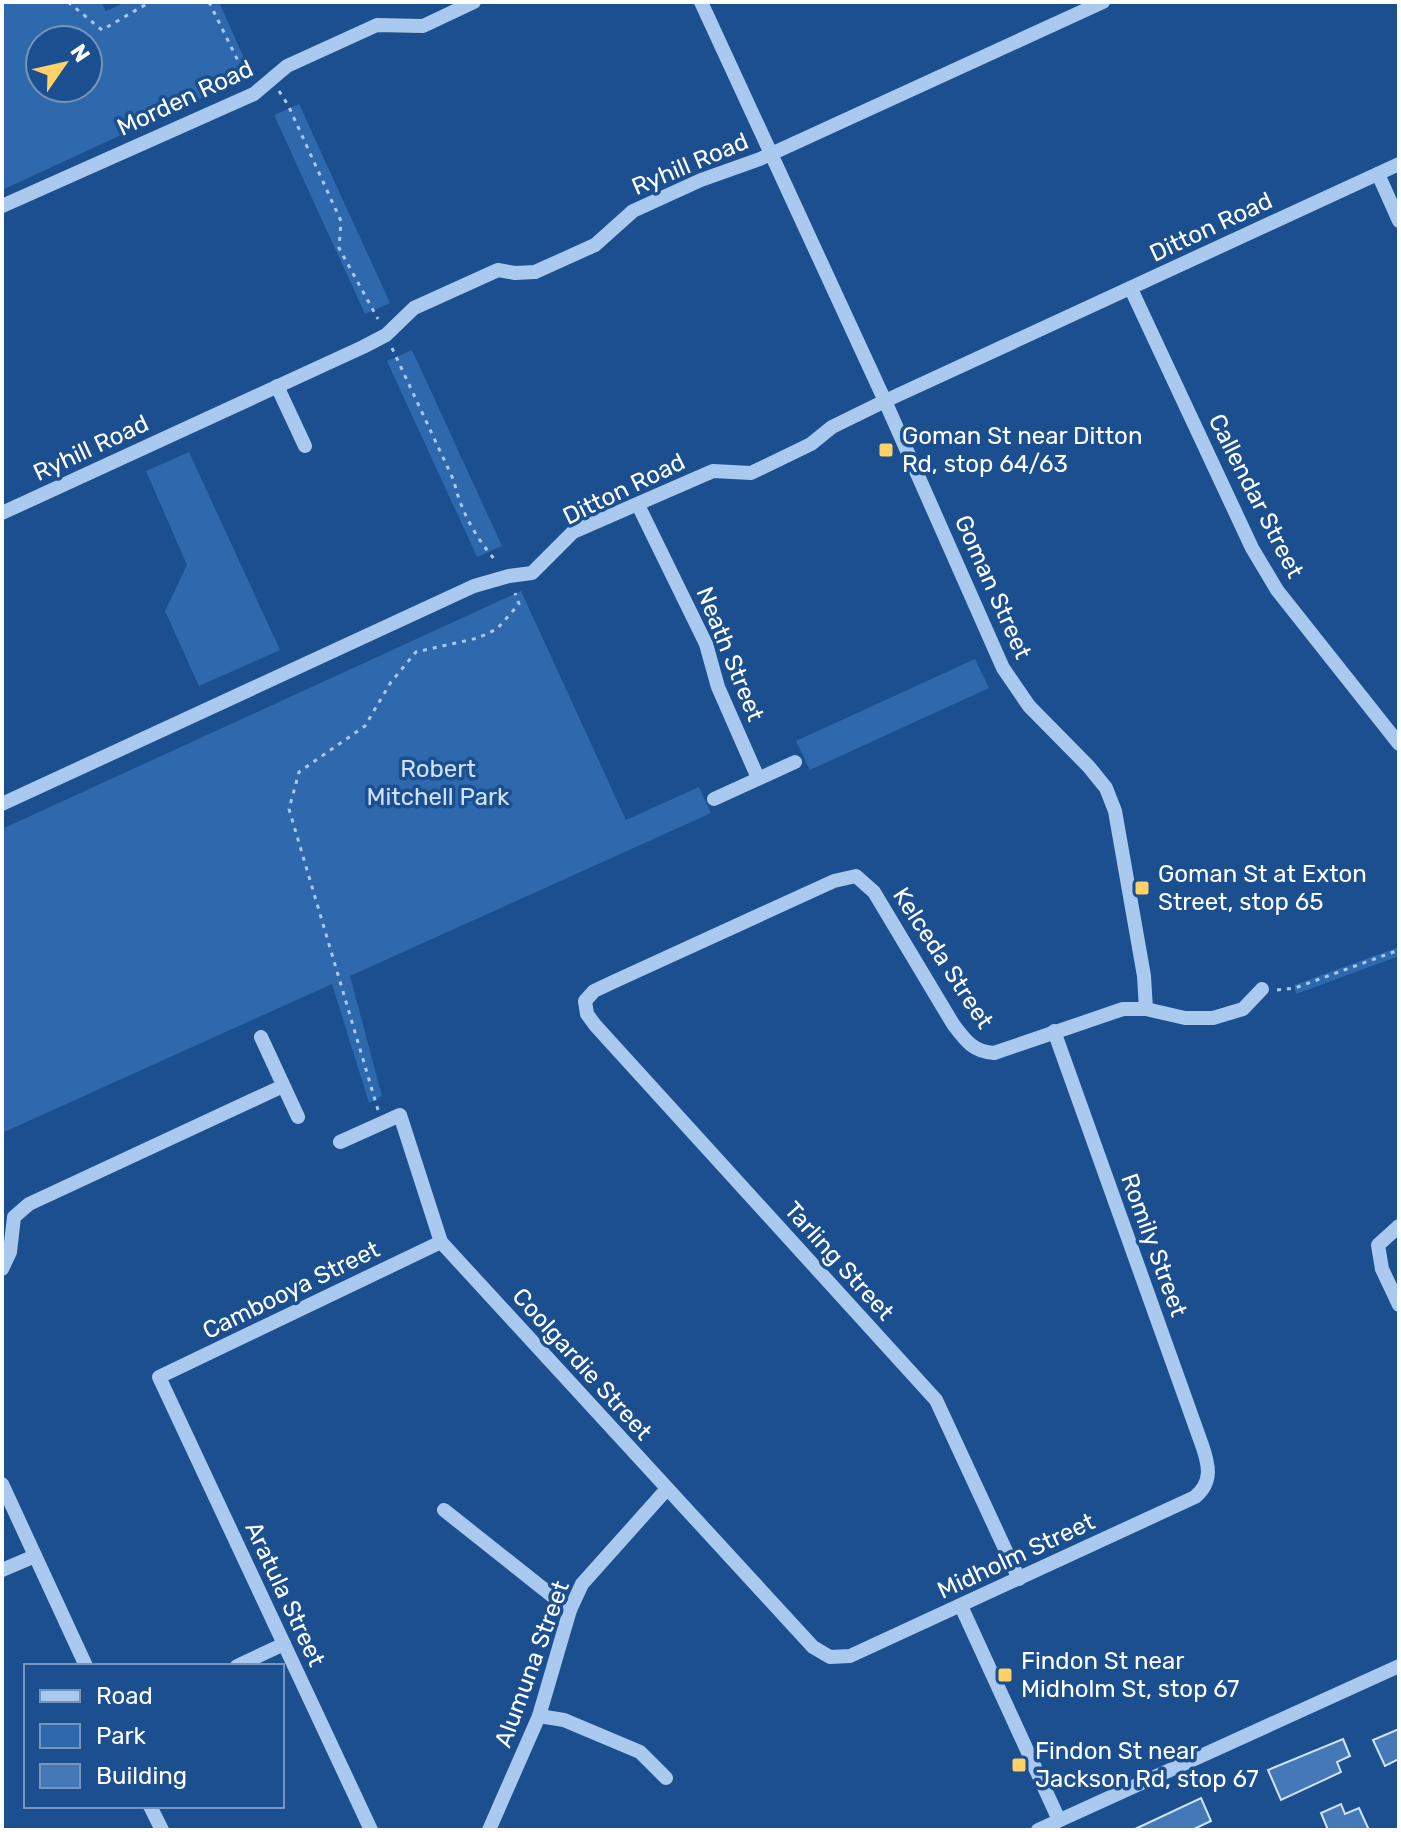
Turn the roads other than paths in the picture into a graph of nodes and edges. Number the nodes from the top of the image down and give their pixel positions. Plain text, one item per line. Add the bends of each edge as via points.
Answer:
1 (474, 2) edge
2 (701, 2) edge
3 (1103, 2) edge
4 (770, 154) junction
5 (1399, 164) edge
6 (1378, 174) junction
7 (2, 206) edge
8 (1399, 221) edge
9 (1131, 289) junction
10 (277, 386) junction
11 (885, 401) junction
12 (305, 446) dead end
13 (638, 505) junction
14 (2, 513) edge
15 (1399, 744) edge
16 (795, 762) dead end
17 (758, 778) junction
18 (714, 799) dead end
19 (2, 804) edge
20 (1262, 989) road end
21 (585, 1001) joint
22 (1146, 1009) junction
23 (1054, 1031) junction
24 (261, 1037) dead end
25 (283, 1086) junction
26 (298, 1117) dead end
27 (340, 1142) dead end
28 (1399, 1226) edge
29 (441, 1242) junction
30 (2, 1269) edge
31 (1399, 1305) edge
32 (159, 1377) joint
33 (1209, 1475) joint
34 (2, 1484) edge
35 (666, 1490) junction
36 (444, 1510) dead end
37 (35, 1556) junction
38 (2, 1570) edge
39 (1019, 1579) junction
40 (961, 1606) junction
41 (570, 1610) junction
42 (284, 1644) junction
43 (830, 1657) joint
44 (85, 1664) edge
45 (241, 1664) edge
46 (1399, 1666) edge
47 (539, 1716) junction
48 (666, 1778) dead end
49 (151, 1808) edge
50 (1059, 1820) junction
51 (162, 1830) edge
52 (371, 1830) edge
53 (489, 1830) edge
54 (1038, 1830) edge

1 - 7 street, Morden Road via 423,26 377,25 287,66 254,94
2 - 4 street, Goman Street
3 - 4 street, Ryhill Road
4 - 10 street, Ryhill Road via 633,211 595,245 547,267 535,272 498,270 414,308 386,335
4 - 11 street, Goman Street
5 - 6 street, Ditton Road
6 - 8 street
6 - 9 street, Ditton Road
9 - 11 street, Ditton Road
9 - 15 street, Callendar Street via 1252,548 1277,590
10 - 12 street
10 - 14 street, Ryhill Road
11 - 13 street, Ditton Road via 751,473 713,471
11 - 22 street, Goman Street via 1003,668 1029,706 1106,788 1115,811
13 - 17 street, Neath Street via 706,644 718,687
13 - 19 street, Ditton Road via 573,532 532,573 474,586
16 - 17 street
17 - 18 street
20 - 22 street via 1243,1009 1213,1018
21 - 23 street, Kelceda Street via 613,982 834,881 856,876 874,892 968,1044 994,1053
21 - 39 street, Tarling Street via 595,1025 936,1400
22 - 23 street, Kelceda Street via 1123,1009
23 - 33 street, Romily Street
24 - 25 street
25 - 26 street
25 - 30 street via 29,1204 14,1217
27 - 29 street, Coolgardie Street via 400,1115
28 - 31 street via 1378,1245 1382,1269
29 - 32 street, Cambooya Street
29 - 35 street, Coolgardie Street
32 - 42 street, Aratula Street
33 - 39 street, Midholm Street via 1195,1497
34 - 37 street
35 - 41 street, Alumuna Street via 582,1584
35 - 43 street, Coolgardie Street via 813,1647
36 - 41 street
37 - 38 street
37 - 44 street
39 - 40 street, Midholm Street
40 - 43 street, Midholm Street via 850,1656
40 - 50 street
41 - 47 street, Alumuna Street
42 - 45 street
42 - 52 street, Aratula Street
46 - 50 street
47 - 48 street via 564,1720 640,1752
47 - 53 street, Alumuna Street
49 - 51 street
50 - 54 street

